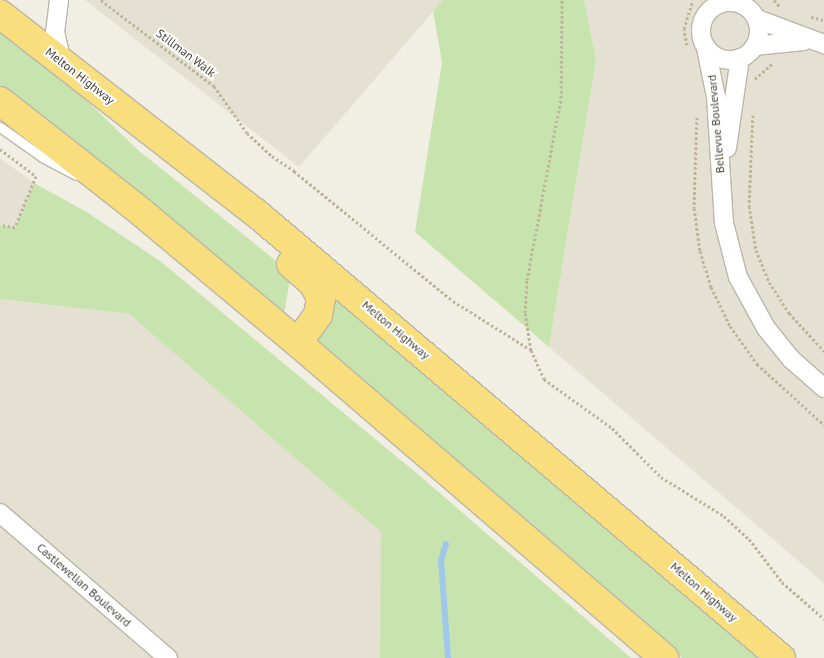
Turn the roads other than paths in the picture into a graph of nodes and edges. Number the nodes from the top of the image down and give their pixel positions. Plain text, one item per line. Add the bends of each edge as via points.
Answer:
1 (59, 0) edge
2 (745, 3) edge
3 (710, 6) edge
4 (0, 14) edge
5 (757, 19) junction
6 (821, 43) edge
7 (755, 46) junction
8 (706, 48) junction
9 (740, 58) junction
10 (71, 69) junction
11 (0, 101) edge
12 (0, 127) edge
13 (722, 200) junction
14 (134, 206) junction
15 (298, 343) junction
16 (824, 388) edge
17 (0, 513) edge
18 (168, 658) edge
19 (664, 658) edge
20 (781, 658) edge

1 - 10 street via 56,32
2 - 3 street via 729,1
2 - 5 street
3 - 8 street via 701,30
4 - 10 highway, Melton Highway
5 - 6 street
5 - 7 street via 759,28
6 - 7 street via 773,42
7 - 9 street
8 - 9 street via 722,59
8 - 13 street, Bellevue Boulevard via 716,97
9 - 13 street, Bellevue Boulevard
10 - 15 highway via 131,132 313,283 318,290 320,306 314,323
10 - 20 highway, Melton Highway via 256,213
11 - 14 highway
12 - 14 lane via 42,157
13 - 16 street, Bellevue Boulevard via 730,252 750,304 791,359
14 - 15 highway
15 - 19 highway
17 - 18 street, Castlewellan Boulevard

